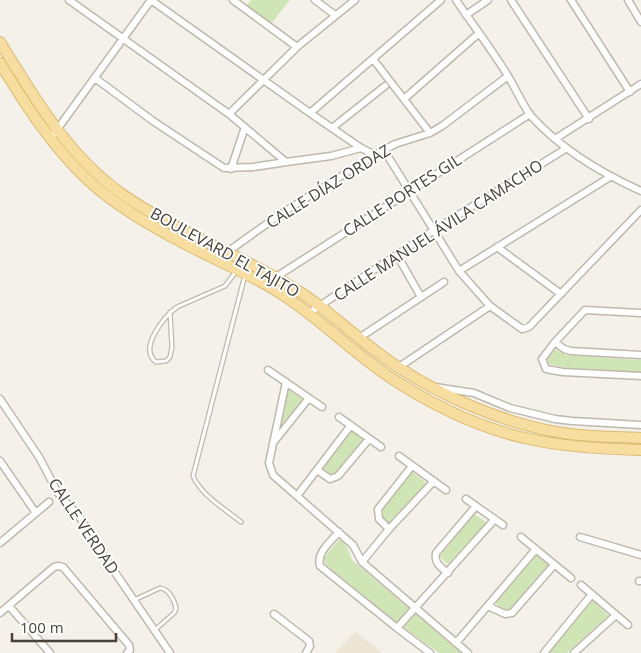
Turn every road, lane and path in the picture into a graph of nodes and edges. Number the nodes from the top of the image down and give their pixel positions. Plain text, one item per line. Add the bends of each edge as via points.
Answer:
1 (69, 0) edge
2 (151, 0) edge
3 (233, 0) edge
4 (315, 0) edge
5 (355, 0) edge
6 (441, 0) edge
7 (456, 0) edge
8 (488, 0) edge
9 (511, 0) edge
10 (571, 0) edge
11 (628, 0) edge
12 (466, 14) junction
13 (335, 15) junction
14 (641, 22) edge
15 (478, 34) junction
16 (124, 38) junction
17 (0, 42) edge
18 (297, 47) junction
19 (373, 60) junction
20 (0, 63) edge
21 (508, 76) junction
22 (95, 78) junction
23 (263, 80) junction
24 (641, 84) edge
25 (385, 86) dead end
26 (630, 92) junction
27 (404, 99) junction
28 (230, 114) junction
29 (310, 114) junction
30 (530, 114) junction
31 (589, 119) junction
32 (245, 127) junction
33 (332, 128) junction
34 (430, 133) junction
35 (54, 134) junction
36 (555, 139) junction
37 (361, 148) junction
38 (567, 148) junction
39 (384, 150) junction
40 (375, 155) junction
41 (286, 162) junction
42 (231, 169) junction
43 (610, 177) junction
44 (409, 190) junction
45 (641, 191) edge
46 (641, 210) edge
47 (434, 230) junction
48 (497, 247) junction
49 (226, 253) junction
50 (397, 255) junction
51 (459, 271) junction
52 (241, 272) junction
53 (276, 277) junction
54 (444, 282) dead end
55 (561, 294) junction
56 (421, 297) junction
57 (321, 306) junction
58 (490, 306) junction
59 (170, 312) junction
60 (309, 313) junction
61 (641, 314) edge
62 (359, 338) junction
63 (554, 342) junction
64 (641, 356) edge
65 (399, 368) junction
66 (268, 370) dead end
67 (641, 376) edge
68 (286, 382) junction
69 (428, 386) junction
70 (310, 398) junction
71 (0, 399) edge
72 (322, 407) dead end
73 (339, 417) dead end
74 (351, 425) junction
75 (641, 425) edge
76 (612, 437) junction
77 (641, 438) edge
78 (369, 439) junction
79 (272, 444) junction
80 (381, 447) dead end
81 (611, 449) junction
82 (641, 450) edge
83 (399, 456) dead end
84 (0, 461) edge
85 (412, 466) junction
86 (317, 470) junction
87 (7, 471) junction
88 (0, 476) edge
89 (434, 481) junction
90 (446, 490) dead end
91 (298, 496) junction
92 (466, 499) dead end
93 (49, 502) dead end
94 (476, 506) junction
95 (36, 513) junction
96 (495, 519) junction
97 (241, 522) dead end
98 (503, 525) dead end
99 (389, 529) junction
100 (339, 532) junction
101 (521, 537) dead end
102 (580, 537) dead end
103 (0, 543) edge
104 (536, 549) junction
105 (641, 555) edge
106 (362, 562) junction
107 (554, 565) junction
108 (448, 573) junction
109 (571, 578) dead end
110 (581, 585) dead end
111 (592, 594) junction
112 (134, 600) junction
113 (9, 606) junction
114 (488, 606) junction
115 (415, 609) junction
116 (0, 613) edge
117 (274, 614) dead end
118 (616, 615) junction
119 (628, 626) dead end
120 (397, 628) junction
121 (154, 630) junction
122 (456, 643) junction
123 (50, 653) edge
124 (127, 653) edge
125 (170, 653) edge
126 (306, 653) edge
127 (430, 653) edge
128 (468, 653) edge
129 (544, 653) edge
130 (574, 653) edge

1 - 16 street
2 - 16 street
2 - 23 street
3 - 18 street
4 - 13 street
5 - 13 street
6 - 19 street
7 - 12 street
8 - 12 street
9 - 31 street
10 - 26 street
11 - 14 street
12 - 15 street
13 - 18 street
15 - 21 street
15 - 27 street
16 - 22 street
16 - 28 street
17 - 35 main road, BOULEVARD EL TAJITO
18 - 23 street
19 - 27 street
19 - 29 street
20 - 35 main road, BOULEVARD EL TAJITO
21 - 30 street
21 - 34 street, CALLE DÍAZ ORDAZ
22 - 35 street
22 - 42 street via 218,166
23 - 28 street
23 - 29 street
24 - 26 street
25 - 33 street
26 - 31 street
27 - 34 street
28 - 32 street
29 - 33 street
30 - 36 street
30 - 44 street, CALLE PORTES GIL
31 - 36 street
32 - 41 street
32 - 42 street
33 - 37 street
34 - 39 street, CALLE DÍAZ ORDAZ
35 - 49 main road, BOULEVARD EL TAJITO via 122,194
35 - 52 main road, BOULEVARD EL TAJITO via 89,181 114,201 178,240
36 - 38 street
37 - 40 street
37 - 41 street
38 - 43 street
38 - 47 street, CALLE MANUEL ÁVILA CAMACHO
39 - 40 street, CALLE DÍAZ ORDAZ
39 - 44 street
40 - 49 street, CALLE DÍAZ ORDAZ via 279,215
41 - 42 street
43 - 45 street
43 - 48 street
44 - 47 street
44 - 53 street, CALLE PORTES GIL
46 - 55 street
47 - 50 street, CALLE MANUEL ÁVILA CAMACHO
47 - 51 street
48 - 51 street
48 - 55 street
49 - 53 main road, BOULEVARD EL TAJITO
50 - 56 street
50 - 57 street, CALLE MANUEL ÁVILA CAMACHO
51 - 58 street
52 - 59 lane via 225,286
52 - 60 main road, BOULEVARD EL TAJITO
52 - 97 lane via 193,476 206,493
53 - 57 main road, BOULEVARD EL TAJITO
54 - 56 street
55 - 58 street via 529,327 522,329
56 - 62 street
57 - 60 street, CALLE MANUEL ÁVILA CAMACHO
57 - 62 main road, BOULEVARD EL TAJITO
58 - 65 street
59 - 59 lane via 171,353 166,360 156,362 149,349 158,328
60 - 81 main road, BOULEVARD EL TAJITO via 386,375 448,410 528,439
61 - 63 street via 585,310
62 - 65 main road, BOULEVARD EL TAJITO
63 - 64 street via 571,351
63 - 67 street via 542,359 546,368 563,372
65 - 69 main road, BOULEVARD EL TAJITO
66 - 68 street
68 - 70 street
68 - 79 street
69 - 75 street via 474,393 510,408 555,419
69 - 76 main road, BOULEVARD EL TAJITO via 531,427
70 - 72 street
70 - 79 street
71 - 112 street, CALLE VERDAD via 58,493 81,519
73 - 74 street
74 - 78 street
74 - 86 street
76 - 77 main road, BOULEVARD EL TAJITO
76 - 81 main road
78 - 80 street
78 - 86 street via 338,476 330,479
79 - 91 street via 269,468
81 - 82 main road, BOULEVARD EL TAJITO
83 - 85 street
84 - 87 street
85 - 89 street
85 - 99 street via 378,509 379,519
86 - 91 street
87 - 88 street
87 - 95 street
89 - 90 street
89 - 99 street
91 - 100 street
92 - 94 street
93 - 95 street
94 - 96 street
94 - 108 street via 436,553 438,564
95 - 103 street
96 - 98 street
96 - 108 street
99 - 106 street
100 - 106 street via 353,545
100 - 120 street via 320,554 320,566
101 - 104 street
102 - 105 street
104 - 107 street
104 - 114 street
106 - 115 street
107 - 109 street
107 - 114 street via 512,613 505,614
108 - 115 street
110 - 111 street
111 - 118 street
111 - 129 street
112 - 121 street, CALLE VERDAD
112 - 121 lane via 160,588 166,589 176,609
113 - 116 street
113 - 123 street
113 - 124 street via 54,567 63,567 129,645
114 - 122 street
115 - 120 street
115 - 122 street
117 - 126 street via 309,641
118 - 119 street
118 - 130 street
120 - 127 street
121 - 125 street, CALLE VERDAD
122 - 128 street

